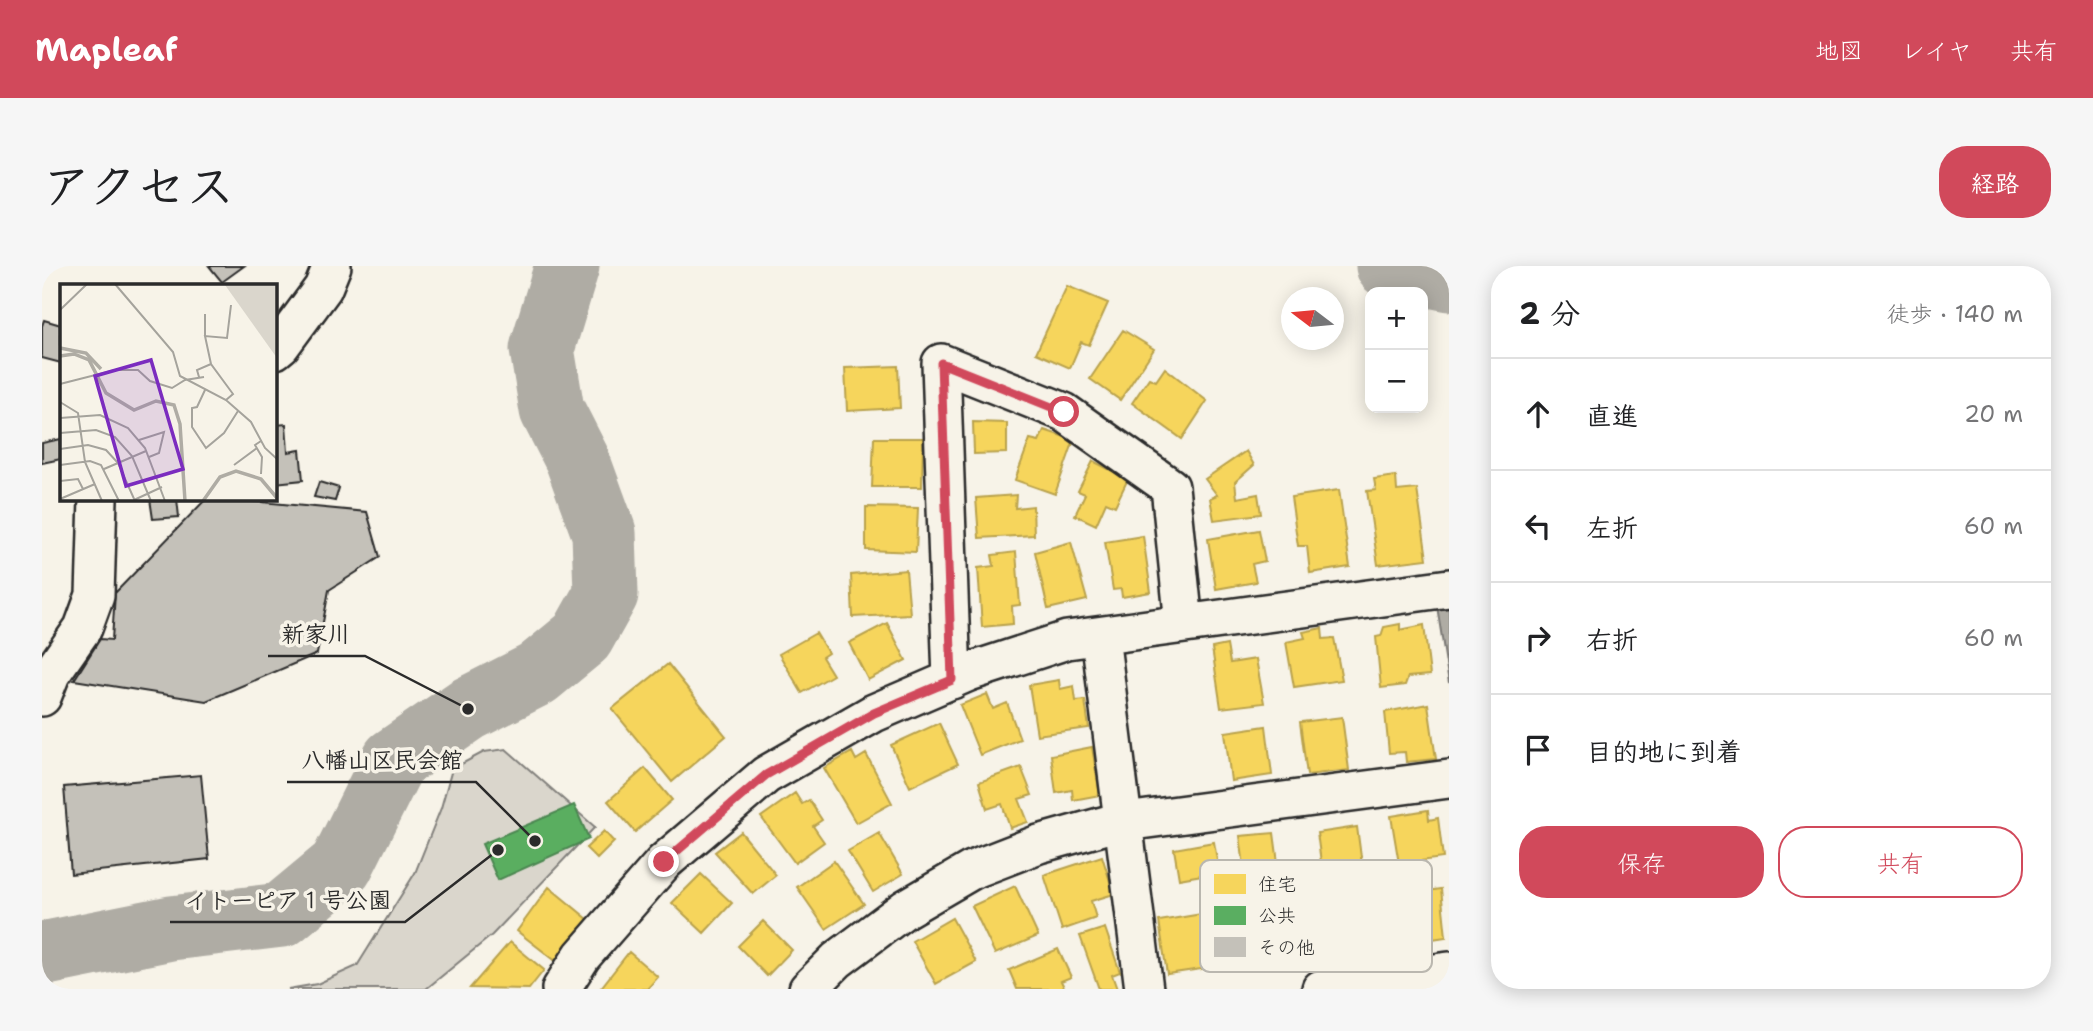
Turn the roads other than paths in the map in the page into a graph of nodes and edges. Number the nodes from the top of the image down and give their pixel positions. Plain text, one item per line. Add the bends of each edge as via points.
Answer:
1 (332, 266) edge
2 (276, 349) edge
3 (98, 500) edge
4 (1449, 588) edge
5 (1184, 624) junction
6 (1100, 636) junction
7 (952, 680) junction
8 (42, 697) edge
9 (1449, 779) edge
10 (1123, 822) junction
11 (1449, 971) edge
12 (561, 989) edge
13 (808, 989) edge
14 (1144, 989) edge
15 (1321, 989) edge

1 - 2 street via 323,288
3 - 8 street via 96,595 83,628 51,674
4 - 5 street
5 - 6 street
5 - 7 street via 1170,487 1064,412 941,363
6 - 7 street via 1067,640
6 - 10 street
7 - 12 street via 874,713 766,775 664,862 582,956
9 - 10 street
10 - 13 street via 1039,844 972,870 905,908 837,960
10 - 14 street
11 - 15 street

